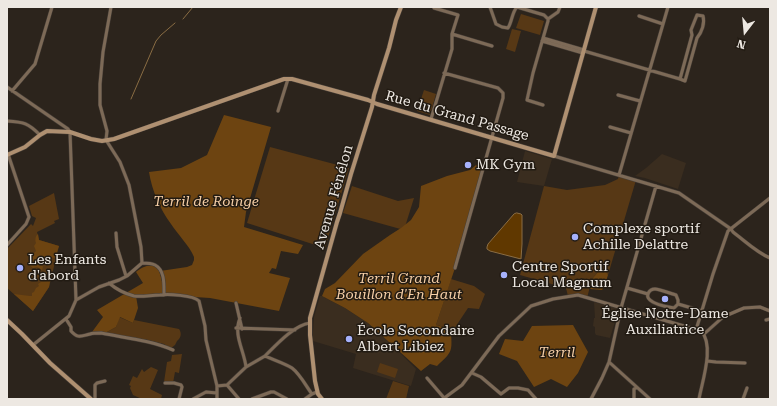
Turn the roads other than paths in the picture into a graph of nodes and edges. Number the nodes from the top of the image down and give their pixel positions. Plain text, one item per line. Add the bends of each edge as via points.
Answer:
1 (52, 7) edge
2 (112, 7) edge
3 (401, 7) edge
4 (490, 7) edge
5 (517, 7) edge
6 (560, 7) edge
7 (596, 7) edge
8 (668, 7) edge
9 (434, 8) dead end
10 (639, 16) dead end
11 (548, 19) junction
12 (663, 24) junction
13 (452, 34) junction
14 (543, 40) junction
15 (492, 46) dead end
16 (584, 51) junction
17 (649, 70) junction
18 (444, 73) junction
19 (288, 79) junction
20 (680, 79) junction
21 (7, 88) edge
22 (12, 91) junction
23 (618, 95) dead end
24 (640, 101) junction
25 (372, 102) junction
26 (543, 105) dead end
27 (278, 111) dead end
28 (431, 119) junction
29 (7, 121) edge
30 (610, 127) dead end
31 (70, 132) junction
32 (631, 133) junction
33 (40, 135) junction
34 (492, 138) junction
35 (106, 140) junction
36 (8, 155) edge
37 (554, 156) junction
38 (619, 175) junction
39 (656, 186) junction
40 (770, 198) edge
41 (731, 229) junction
42 (116, 233) dead end
43 (7, 245) edge
44 (770, 258) edge
45 (142, 262) junction
46 (455, 268) dead end
47 (126, 276) junction
48 (109, 284) junction
49 (627, 288) junction
50 (648, 294) junction
51 (164, 295) junction
52 (76, 300) junction
53 (236, 303) dead end
54 (678, 304) junction
55 (621, 308) junction
56 (702, 311) junction
57 (770, 311) edge
58 (240, 318) junction
59 (66, 319) junction
60 (770, 319) edge
61 (7, 320) edge
62 (766, 320) dead end
63 (310, 323) junction
64 (236, 328) junction
65 (242, 329) junction
66 (295, 330) junction
67 (696, 330) junction
68 (704, 334) junction
69 (33, 346) junction
70 (173, 350) dead end
71 (265, 356) junction
72 (706, 361) junction
73 (609, 362) junction
74 (745, 363) dead end
75 (246, 367) junction
76 (472, 373) junction
77 (427, 378) dead end
78 (105, 381) dead end
79 (165, 383) dead end
80 (227, 385) junction
81 (217, 386) junction
82 (636, 388) junction
83 (748, 388) dead end
84 (217, 393) junction
85 (312, 394) junction
86 (317, 394) junction
87 (501, 394) junction
88 (91, 399) edge
89 (95, 399) edge
90 (179, 399) edge
91 (193, 399) edge
92 (217, 399) edge
93 (239, 399) edge
94 (252, 399) edge
95 (287, 399) edge
96 (305, 399) edge
97 (322, 399) edge
98 (444, 399) edge
99 (500, 399) edge
100 (536, 399) edge
101 (591, 399) edge
102 (634, 399) edge
103 (650, 399) edge
104 (699, 399) edge
105 (743, 399) edge

1 - 22 street via 36,64
2 - 35 street via 102,52 100,84 100,105 107,131
3 - 25 street, Avenue Fénélon
4 - 5 street via 496,24 508,28
5 - 11 street via 544,15
6 - 11 street via 558,12
7 - 16 street
8 - 12 street
9 - 13 street via 458,15
10 - 12 street
11 - 14 street
12 - 17 street
13 - 15 street
13 - 18 street via 452,49
14 - 16 street
14 - 26 street via 527,100
16 - 17 street
16 - 37 street
17 - 20 street
17 - 24 street
18 - 28 street
18 - 34 street via 498,88 503,93
19 - 25 street, Rue du Grand Passage
19 - 27 street
19 - 35 street, Rue du Grand Passage
20 - 20 street via 696,15 703,16 701,34 697,38 685,81
21 - 22 street
22 - 31 street
23 - 24 street
24 - 32 street
25 - 28 street, Rue du Grand Passage
25 - 63 street, Avenue Fénélon
28 - 34 street, Rue du Grand Passage
29 - 33 street via 28,124
30 - 32 street
31 - 33 street via 47,131
31 - 35 street via 90,139
31 - 52 street
32 - 38 street
33 - 36 street via 25,147
34 - 37 street, Rue du Grand Passage
34 - 46 street
35 - 45 street via 120,162 129,185
36 - 43 street via 29,217
37 - 38 street, Rue du Grand Passage
38 - 39 street, Rue du Grand Passage
39 - 41 street, Rue du Grand Passage via 679,193
39 - 49 street
40 - 41 street
41 - 44 street, Rue du Grand Passage via 752,248
41 - 56 street via 728,231
42 - 47 street via 117,247
45 - 47 street
45 - 51 street via 156,265 160,270
47 - 48 street
48 - 51 street via 132,296
48 - 52 street
49 - 50 street
49 - 55 street
50 - 54 street via 651,302 674,308
50 - 54 street via 655,289 676,295
51 - 81 street via 198,299
52 - 59 street
53 - 58 street
54 - 56 street
55 - 67 street
55 - 73 street
55 - 76 street via 578,295 530,306 499,336
56 - 67 street
57 - 68 street via 760,307 744,308 723,317
58 - 64 street
58 - 65 street
59 - 69 street
59 - 70 street via 71,331 78,336 100,333 143,340
60 - 62 street
61 - 69 street
63 - 66 street
63 - 86 street, Avenue Fénélon
64 - 65 street
64 - 75 street
65 - 66 street
66 - 71 street
67 - 68 street
68 - 72 street via 708,352
69 - 88 street
71 - 75 street
71 - 85 street via 296,372
72 - 74 street
72 - 104 street
73 - 82 street
73 - 101 street
75 - 80 street
76 - 87 street
76 - 98 street
77 - 98 street
78 - 89 street via 95,385
79 - 90 street via 181,385
80 - 81 street
80 - 93 street
81 - 84 street
82 - 102 street
82 - 103 street
83 - 105 street
84 - 91 street via 206,392
84 - 92 street
85 - 86 street
85 - 96 street
86 - 97 street
87 - 99 street
87 - 100 street via 509,388 518,388 528,390
94 - 95 street via 271,392

